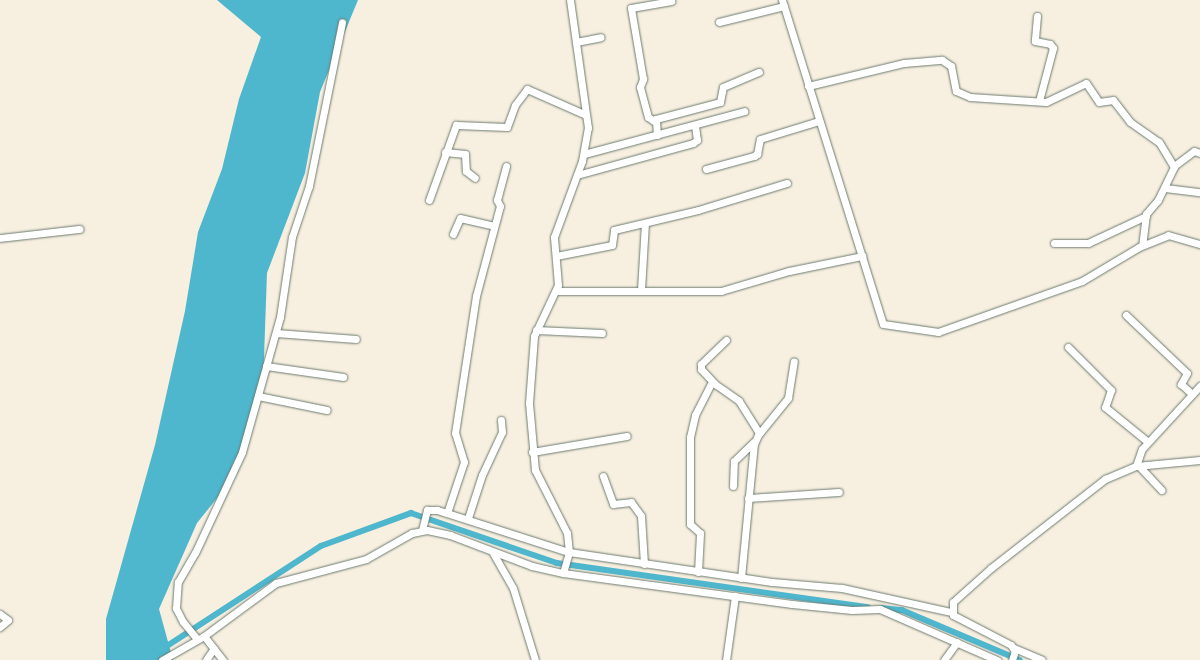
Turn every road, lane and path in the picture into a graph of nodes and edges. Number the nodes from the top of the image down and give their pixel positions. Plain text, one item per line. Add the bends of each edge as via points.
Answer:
1 (570, 0) edge
2 (671, 1) edge
3 (783, 3) edge
4 (1037, 16) dead end
5 (342, 22) dead end
6 (719, 22) dead end
7 (601, 37) dead end
8 (576, 42) junction
9 (759, 72) dead end
10 (808, 86) junction
11 (1040, 101) junction
12 (744, 111) dead end
13 (586, 115) junction
14 (819, 120) junction
15 (654, 121) junction
16 (695, 125) junction
17 (657, 135) junction
18 (445, 152) junction
19 (1200, 153) edge
20 (584, 154) junction
21 (506, 166) dead end
22 (1174, 166) junction
23 (706, 169) dead end
24 (577, 175) junction
25 (475, 178) dead end
26 (787, 183) dead end
27 (1165, 188) junction
28 (1200, 192) edge
29 (429, 200) dead end
30 (1146, 216) junction
31 (645, 223) junction
32 (494, 226) junction
33 (78, 229) dead end
34 (453, 234) dead end
35 (0, 238) edge
36 (1054, 242) dead end
37 (1200, 244) edge
38 (1142, 245) junction
39 (556, 256) junction
40 (862, 256) junction
41 (642, 290) junction
42 (556, 291) junction
43 (1126, 315) dead end
44 (536, 330) junction
45 (276, 333) junction
46 (602, 333) dead end
47 (356, 339) dead end
48 (726, 340) dead end
49 (1068, 347) dead end
50 (794, 361) dead end
51 (266, 366) junction
52 (342, 377) dead end
53 (712, 382) junction
54 (1200, 386) edge
55 (1192, 394) junction
56 (258, 396) junction
57 (327, 410) dead end
58 (501, 420) dead end
59 (759, 433) junction
60 (627, 436) dead end
61 (754, 442) junction
62 (1148, 442) junction
63 (532, 452) junction
64 (1200, 460) edge
65 (1137, 464) junction
66 (603, 476) dead end
67 (733, 486) dead end
68 (1161, 490) dead end
69 (839, 492) dead end
70 (748, 498) junction
71 (447, 513) junction
72 (468, 518) junction
73 (422, 530) junction
74 (569, 552) junction
75 (493, 553) junction
76 (644, 564) junction
77 (564, 567) junction
78 (698, 572) junction
79 (741, 578) junction
80 (735, 596) junction
81 (951, 612) junction
82 (0, 614) edge
83 (0, 627) edge
84 (199, 639) junction
85 (957, 642) junction
86 (214, 648) junction
87 (1013, 655) edge
88 (162, 660) edge
89 (206, 660) edge
90 (222, 660) edge
91 (535, 660) edge
92 (726, 660) edge
93 (944, 660) edge
94 (997, 660) edge
95 (1042, 660) edge

1 - 8 street
2 - 15 street via 631,8 643,79 640,87 648,117
3 - 6 street
3 - 10 street
4 - 11 street via 1035,41 1050,44 1052,48
5 - 45 street via 309,186 292,237
7 - 8 street
8 - 13 street
9 - 15 street via 723,87 720,102
10 - 11 street via 904,63 945,60 951,66 953,83 960,95
10 - 14 street
11 - 22 street via 1048,102 1086,83 1099,102 1113,100 1130,122 1161,144
12 - 16 street
13 - 18 street via 527,89 514,105 507,128 456,126
13 - 20 street
14 - 23 street via 760,139 754,156
14 - 40 street
15 - 17 street
16 - 17 street
16 - 24 street via 697,140 693,144
17 - 20 street
18 - 25 street via 465,154 466,171
18 - 29 street
19 - 22 street via 1194,151
20 - 24 street
21 - 32 street
22 - 27 street
24 - 39 street via 554,237
26 - 31 street
27 - 28 street
27 - 30 street
30 - 36 street via 1086,244
30 - 38 street
31 - 39 street via 614,230 610,246
31 - 41 street
32 - 34 street via 459,218
32 - 71 street via 477,288 455,433 464,462
33 - 35 street
37 - 38 street via 1170,234
38 - 40 street via 1082,281 936,332 884,324
39 - 42 street
40 - 41 street via 789,271 721,291
41 - 42 street
42 - 44 street
43 - 55 street via 1187,373 1181,384
44 - 46 street
44 - 63 street via 529,394
45 - 47 street
45 - 51 street
48 - 53 street via 700,366
49 - 62 street via 1110,390 1105,407
50 - 59 street via 788,398
51 - 52 street
51 - 56 street
53 - 59 street via 739,401
53 - 78 street via 695,415 690,437 690,524 700,533
54 - 55 street
55 - 62 street
56 - 57 street
56 - 84 street via 238,464 178,582 176,608 183,622
58 - 72 street via 502,432 482,474
59 - 61 street
60 - 63 street
61 - 67 street via 734,460
61 - 70 street
62 - 65 street
63 - 74 street via 540,485 567,533
64 - 65 street
65 - 68 street
65 - 81 street via 1104,479 998,562 954,602
66 - 76 street via 613,504 631,502 641,516
69 - 70 street
70 - 79 street
71 - 72 street
71 - 73 street via 432,509 426,512
72 - 74 street
73 - 75 street via 450,535
73 - 84 street via 366,559 285,578
74 - 76 street
74 - 77 street
75 - 77 street
75 - 91 street via 513,588
76 - 78 street
77 - 80 street
78 - 79 street
79 - 81 street via 842,588
80 - 85 street via 852,610 880,609
80 - 92 street
81 - 87 street
82 - 83 street via 8,620
84 - 86 street
84 - 88 street
85 - 93 street
85 - 94 street
86 - 89 street
86 - 90 street
87 - 95 street

